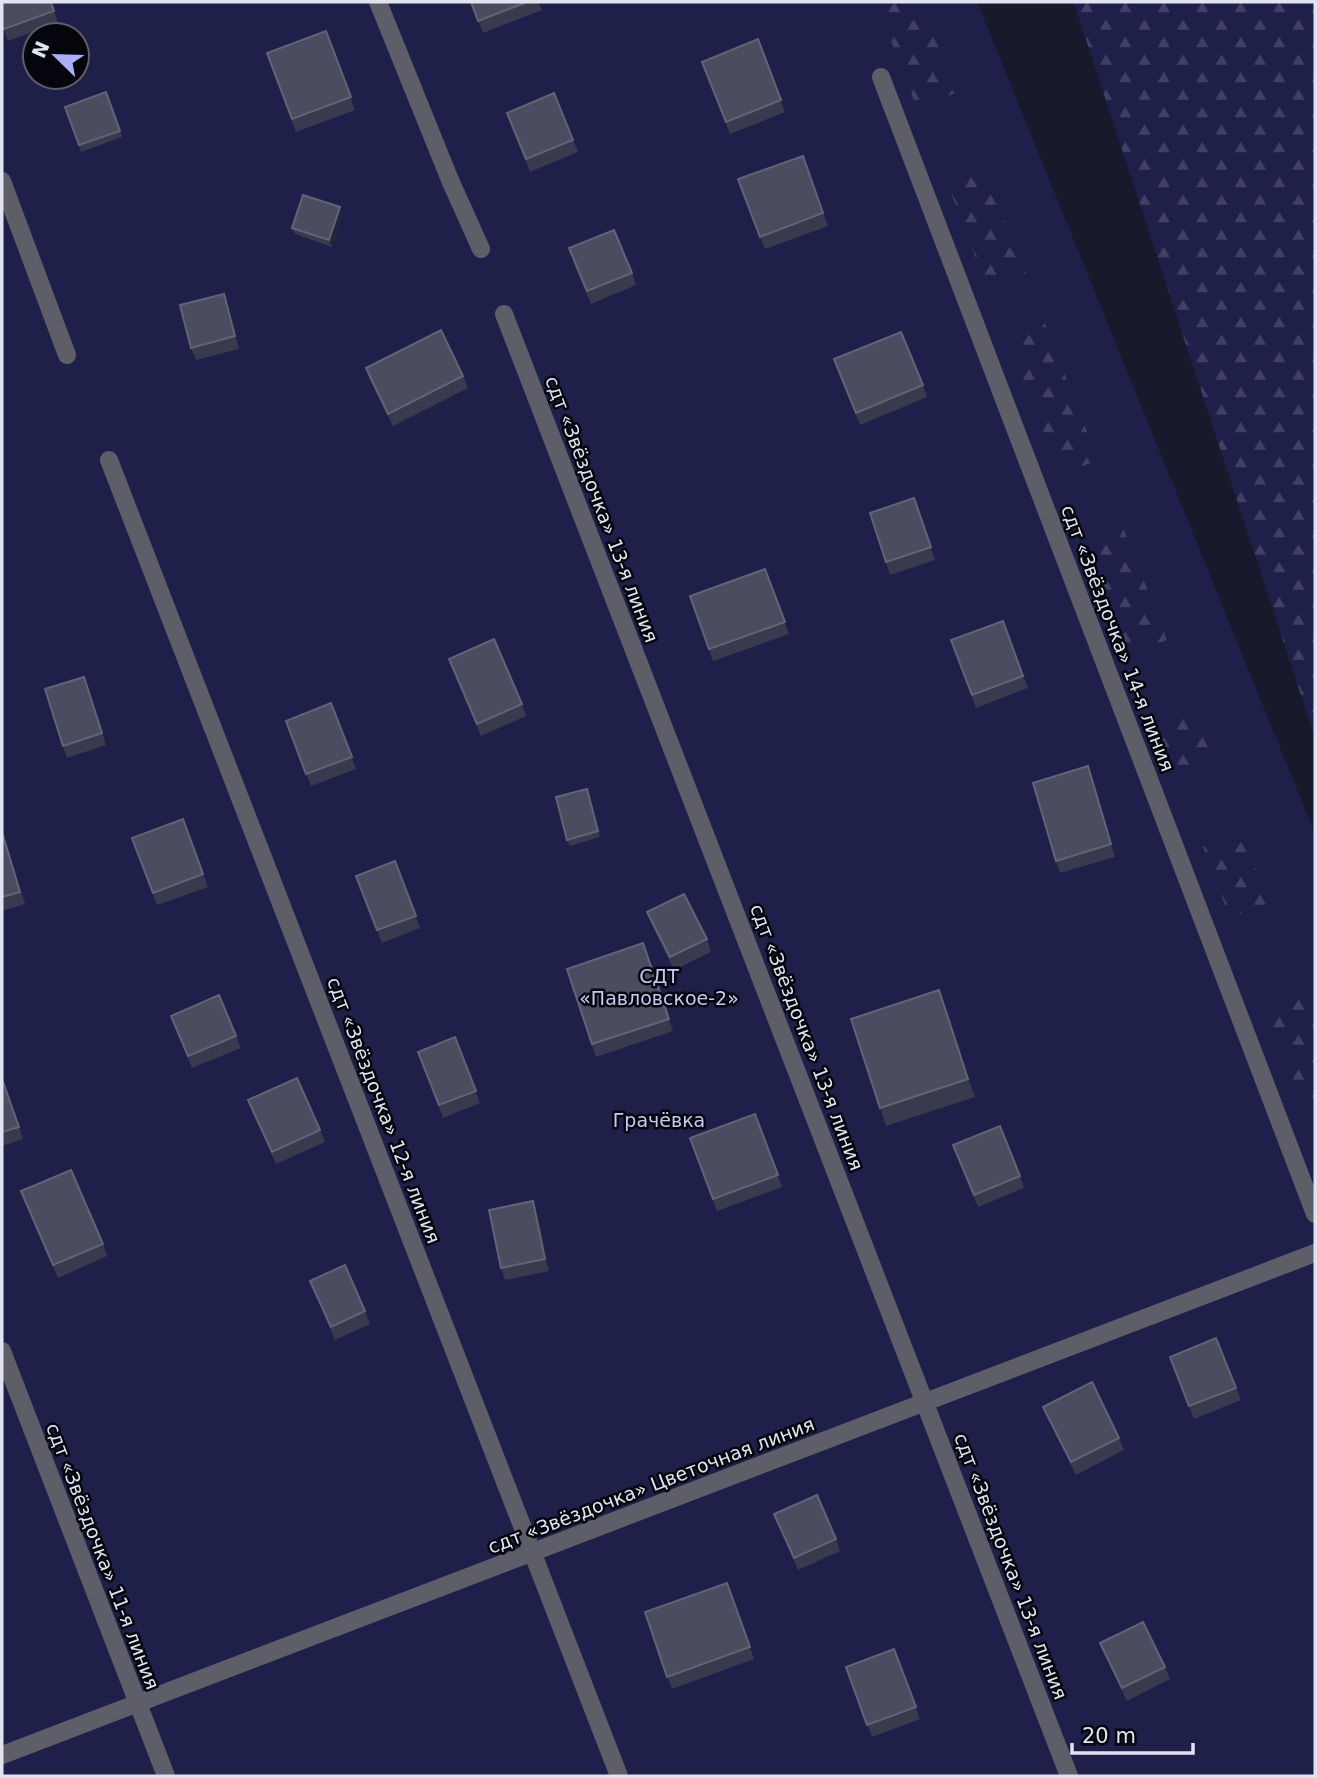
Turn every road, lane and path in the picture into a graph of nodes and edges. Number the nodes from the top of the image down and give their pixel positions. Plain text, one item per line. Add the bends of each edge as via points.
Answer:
1 (379, 2) edge
2 (881, 77) dead end
3 (2, 181) edge
4 (481, 249) dead end
5 (504, 314) dead end
6 (67, 355) dead end
7 (109, 460) dead end
8 (1315, 1214) edge
9 (1315, 1253) edge
10 (2, 1351) edge
11 (926, 1402) junction
12 (534, 1552) junction
13 (138, 1703) junction
14 (2, 1755) edge
15 (166, 1776) edge
16 (619, 1776) edge
17 (1069, 1776) edge

1 - 4 street
2 - 8 street, сдт «Звёздочка» 14-я линия
3 - 6 street
5 - 11 street, сдт «Звёздочка» 13-я линия
7 - 12 street, сдт «Звёздочка» 12-я линия
9 - 11 street, сдт «Звёздочка» Цветочная линия
10 - 13 street, сдт «Звёздочка» 11-я линия
11 - 12 street, сдт «Звёздочка» Цветочная линия
11 - 17 street, сдт «Звёздочка» 13-я линия
12 - 13 street, сдт «Звёздочка» Цветочная линия
12 - 16 street, сдт «Звёздочка» 12-я линия
13 - 14 street, сдт «Звёздочка» Цветочная линия
13 - 15 street, сдт «Звёздочка» 11-я линия

